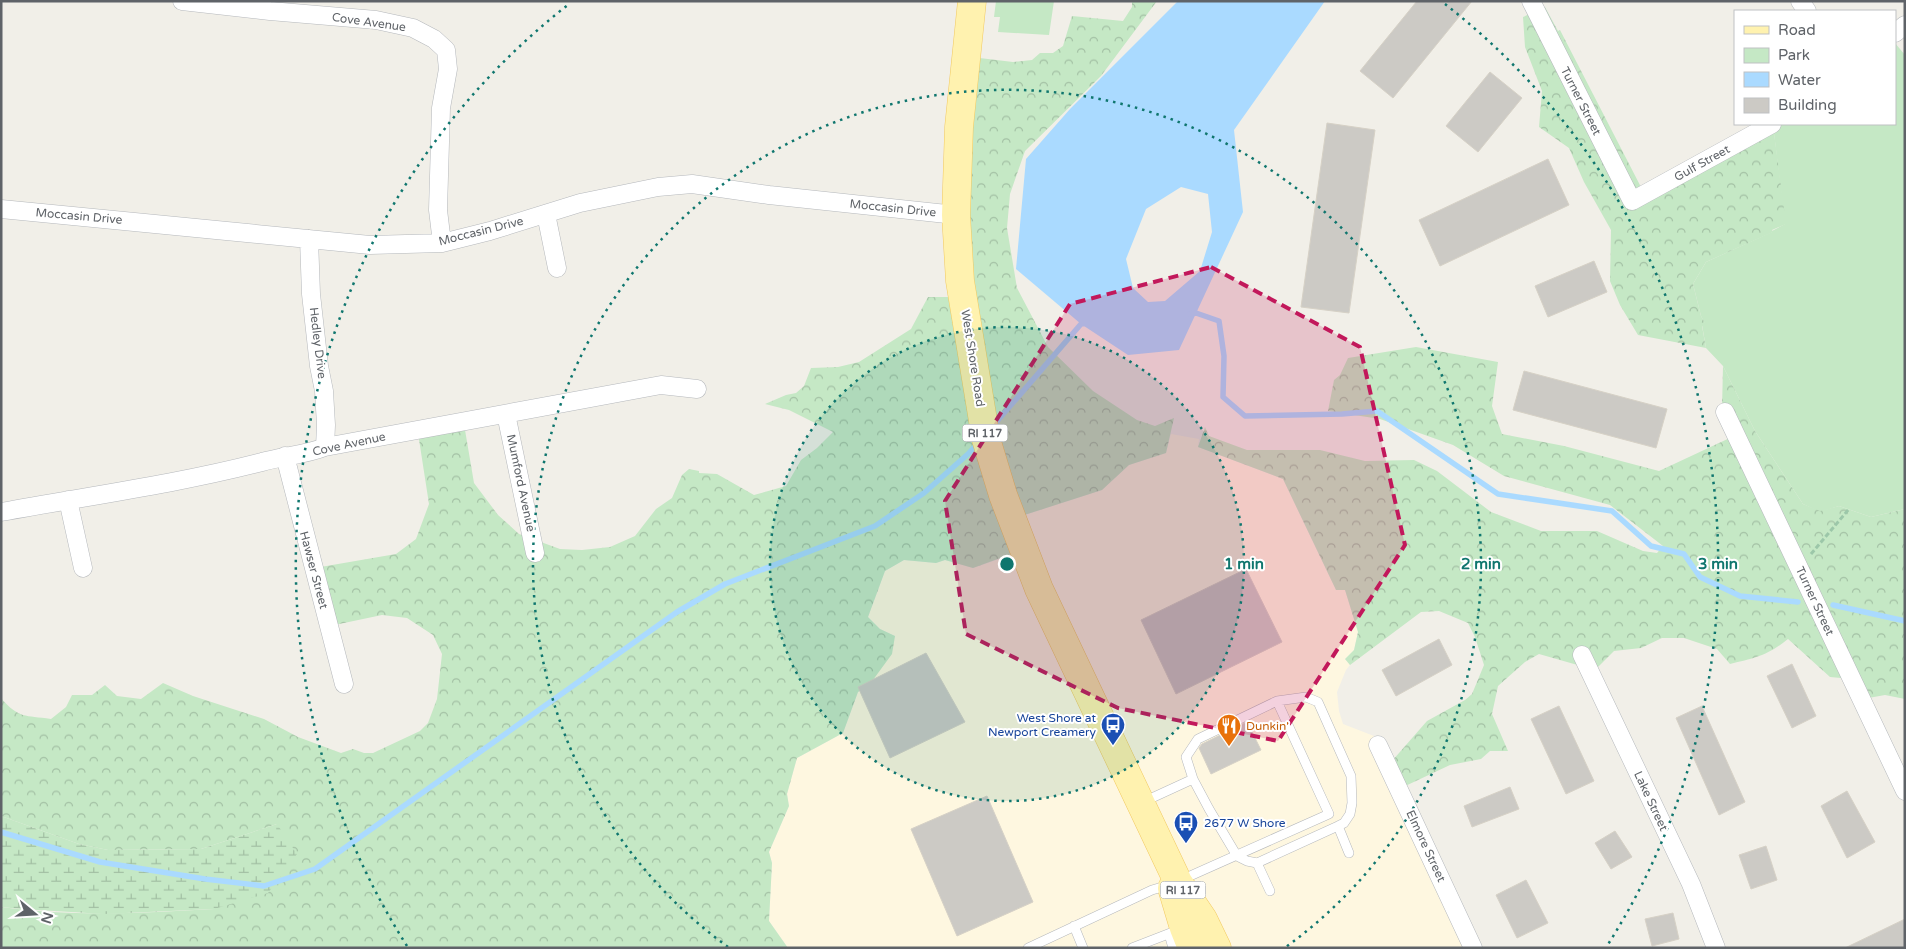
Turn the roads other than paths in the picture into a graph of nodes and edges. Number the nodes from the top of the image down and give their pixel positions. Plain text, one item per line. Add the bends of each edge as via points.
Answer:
1 (182, 1) edge
2 (972, 1) edge
3 (1531, 1) edge
4 (1770, 125) edge
5 (1632, 201) joint
6 (1, 209) edge
7 (546, 214) junction
8 (956, 215) junction
9 (309, 239) junction
10 (442, 243) junction
11 (557, 268) dead end
12 (698, 389) dead end
13 (1725, 412) dead end
14 (506, 414) junction
15 (325, 446) junction
16 (284, 456) junction
17 (68, 500) junction
18 (1, 512) edge
19 (535, 553) dead end
20 (83, 568) dead end
21 (1582, 655) dead end
22 (344, 684) dead end
23 (1277, 701) junction
24 (1378, 745) dead end
25 (1193, 779) junction
26 (1905, 791) edge
27 (1140, 803) junction
28 (1338, 826) junction
29 (1349, 853) dead end
30 (1237, 856) junction
31 (1257, 863) junction
32 (1174, 883) junction
33 (1270, 892) dead end
34 (1074, 926) junction
35 (1179, 939) edge
36 (1152, 944) edge
37 (1028, 948) edge
38 (1083, 948) edge
39 (1132, 948) edge
40 (1217, 948) edge
41 (1473, 948) edge
42 (1716, 948) edge

1 - 10 street, Cove Avenue via 376,20 413,28 446,50 448,69 441,108 438,210
2 - 8 main road, West Shore Road / RI 117 via 959,127
3 - 5 street, Turner Street
4 - 5 street, Gulf Street
6 - 9 street, Moccasin Drive
7 - 8 street, Moccasin Drive via 580,203 658,187 692,184
7 - 10 street, Moccasin Drive
7 - 11 street
8 - 27 main road, West Shore Road / RI 117 via 960,281 986,439 1003,495 1039,589
9 - 10 street, Moccasin Drive via 370,246
9 - 15 street, Hedley Drive via 311,294 324,391
12 - 14 street, Cove Avenue via 661,385
13 - 26 street, Turner Street
14 - 15 street, Cove Avenue
14 - 19 street, Mumford Avenue
15 - 16 street, Cove Avenue
16 - 17 street, Cove Avenue via 212,475
16 - 22 street, Hawser Street
17 - 18 street, Cove Avenue
17 - 20 street
21 - 42 street, Lake Street via 1691,884
23 - 25 lane via 1198,739 1186,756
23 - 28 lane via 1306,697 1318,702 1351,776 1350,814
23 - 30 lane via 1329,814
24 - 41 street, Elmore Street
25 - 27 lane
25 - 30 lane
27 - 32 main road, West Shore Road / RI 117
28 - 29 lane
28 - 31 lane
30 - 31 lane
30 - 32 lane
31 - 33 lane
32 - 34 lane
32 - 35 main road, West Shore Road
32 - 40 main road, West Shore Road / RI 117 via 1203,919
34 - 37 lane
34 - 38 lane
35 - 36 lane
36 - 39 lane

